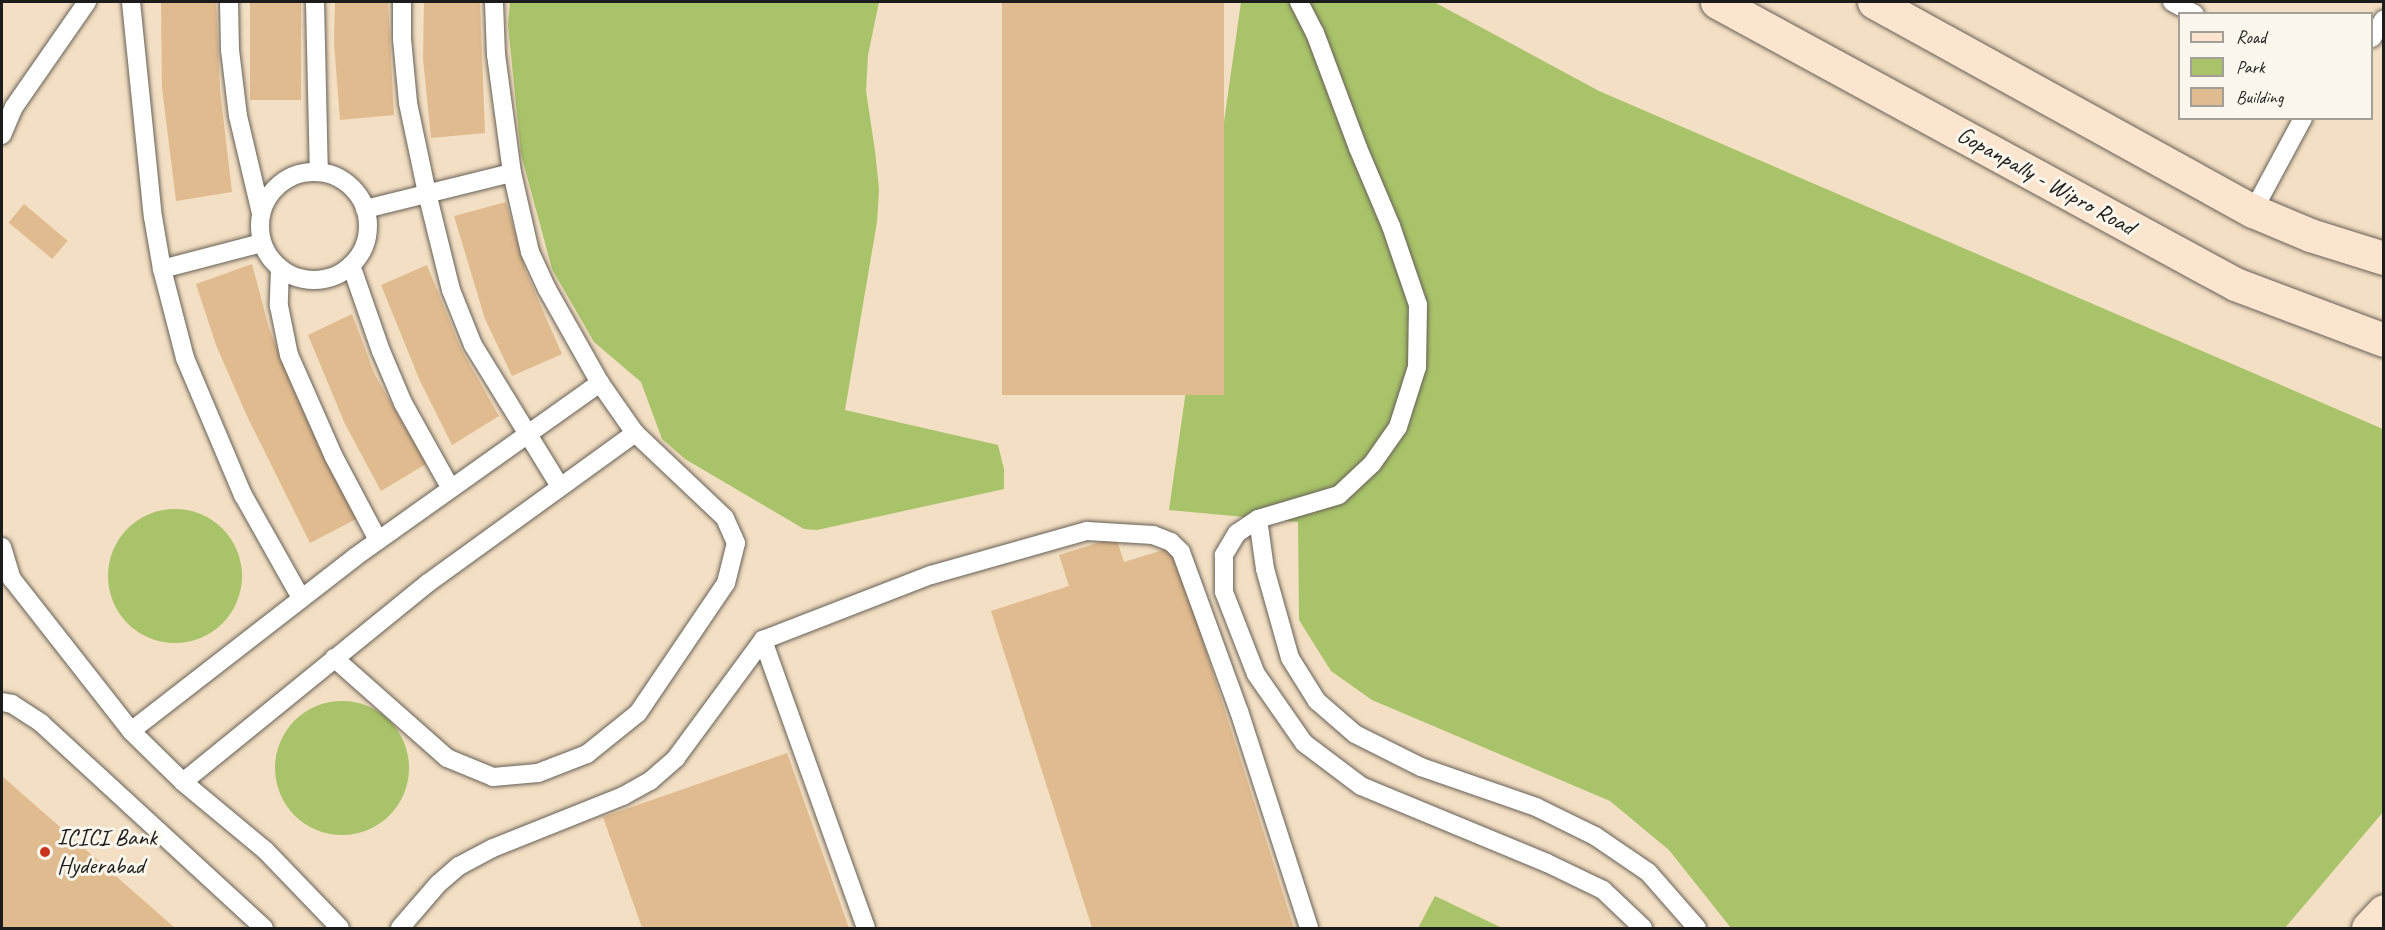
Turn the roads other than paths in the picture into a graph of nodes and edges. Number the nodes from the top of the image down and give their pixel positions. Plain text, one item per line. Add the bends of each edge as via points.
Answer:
1 (99, 2) edge
2 (131, 2) edge
3 (230, 2) edge
4 (315, 2) edge
5 (402, 2) edge
6 (494, 2) edge
7 (1299, 2) edge
8 (1717, 2) edge
9 (2172, 2) edge
10 (1883, 4) edge
11 (85, 6) edge
12 (2191, 12) edge
13 (2384, 19) edge
14 (2373, 36) edge
15 (2301, 120) edge
16 (2, 135) edge
17 (319, 172) junction
18 (512, 173) junction
19 (427, 193) junction
20 (365, 209) junction
21 (2253, 211) junction
22 (261, 213) junction
23 (262, 243) junction
24 (2384, 258) edge
25 (351, 265) junction
26 (280, 267) junction
27 (162, 269) junction
28 (2384, 340) edge
29 (600, 383) junction
30 (635, 433) junction
31 (528, 437) junction
32 (559, 485) junction
33 (450, 488) junction
34 (1258, 519) junction
35 (378, 540) junction
36 (2, 547) edge
37 (301, 598) junction
38 (763, 640) junction
39 (334, 658) junction
40 (2, 702) edge
41 (131, 731) junction
42 (183, 782) junction
43 (2384, 911) edge
44 (264, 928) edge
45 (340, 928) edge
46 (400, 928) edge
47 (866, 928) edge
48 (1309, 928) edge
49 (1643, 928) edge
50 (1697, 928) edge
51 (2368, 928) edge

1 - 11 lane
2 - 27 lane
3 - 22 lane via 230,50 238,116
4 - 17 lane
5 - 19 lane via 408,103
6 - 18 lane via 496,55
7 - 34 lane via 1315,33 1391,226 1418,305 1417,367 1398,427 1372,464 1339,495
8 - 28 main road, Gopanpally - Wipro Road via 2235,284
9 - 12 lane
10 - 21 main road
11 - 16 lane via 14,107
13 - 14 lane
15 - 21 lane
17 - 20 lane via 347,184
17 - 22 lane via 304,172 276,186
18 - 19 lane
18 - 29 lane via 530,252
19 - 20 lane
19 - 31 lane via 451,290 473,345
20 - 25 lane via 366,238
21 - 24 main road via 2310,236
22 - 23 lane
23 - 26 lane
23 - 27 lane
25 - 26 lane via 339,274 308,279
25 - 33 lane via 403,403
26 - 35 lane via 279,306 289,355 333,457
27 - 37 lane via 189,369 243,495
29 - 30 lane
29 - 31 lane via 564,406
30 - 32 lane
30 - 39 lane via 724,518 736,543 726,583 638,713 587,754 538,773 493,777 447,758
31 - 32 lane
31 - 33 lane
32 - 39 lane
33 - 35 lane
34 - 49 lane via 1237,533 1224,555 1224,592 1256,674 1304,743 1361,786 1603,890
34 - 50 lane via 1265,569 1290,658 1317,701 1355,734 1383,748 1421,766 1536,807 1595,836 1648,872
35 - 37 lane
36 - 41 lane via 12,579
37 - 41 lane
38 - 46 lane via 676,758 650,781 459,866
38 - 47 lane
38 - 48 lane via 931,575 1087,531 1153,535 1171,542 1181,552 1239,711
39 - 42 lane
40 - 44 lane via 41,723
41 - 42 lane
42 - 45 lane via 265,850
43 - 51 main road

